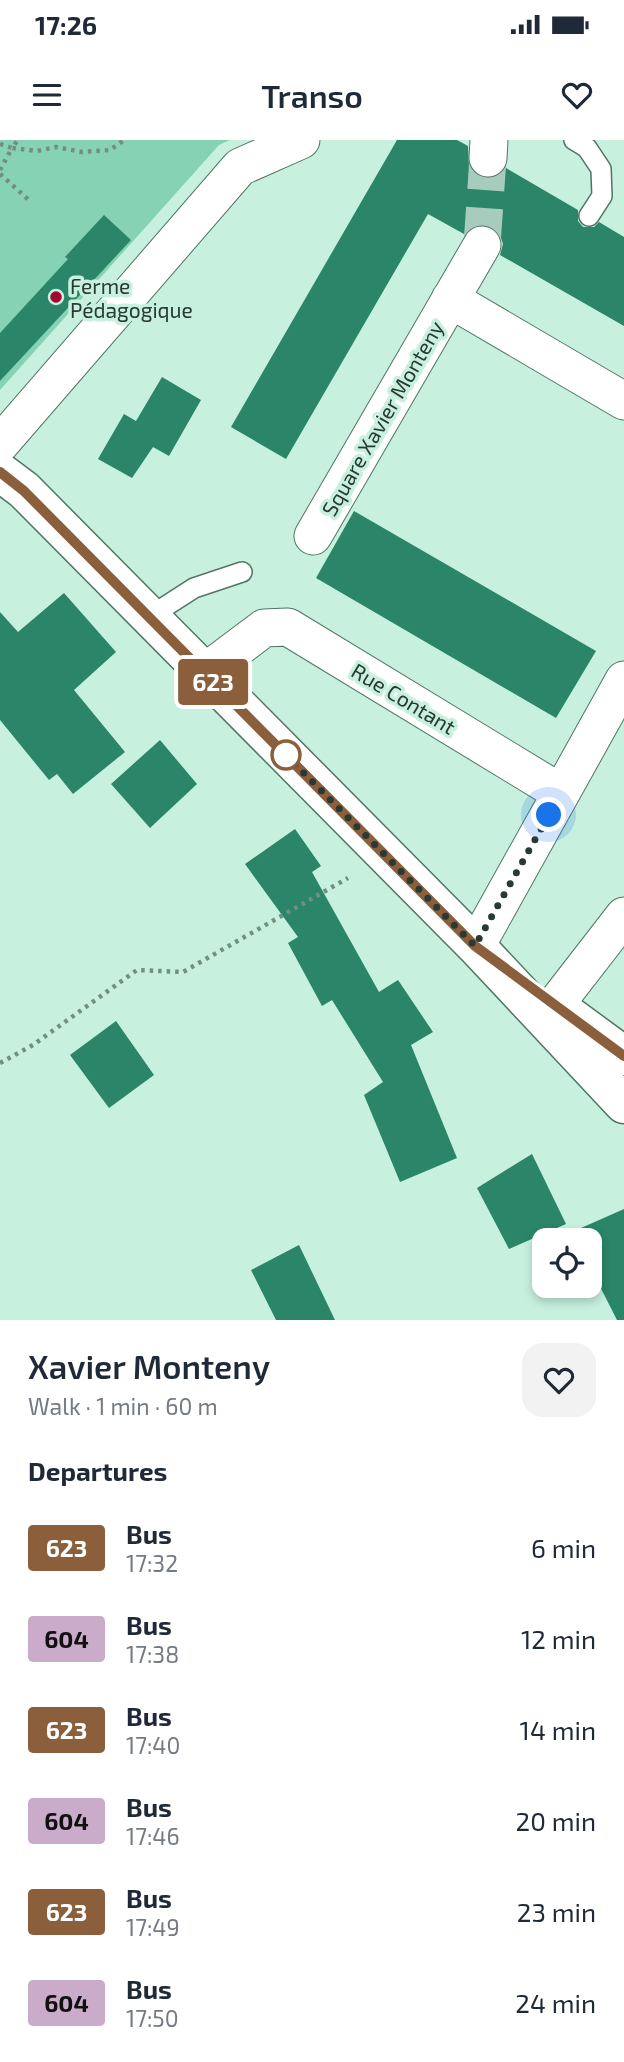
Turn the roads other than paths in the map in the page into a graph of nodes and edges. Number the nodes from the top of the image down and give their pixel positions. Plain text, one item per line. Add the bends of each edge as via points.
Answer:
1 (301, 140) edge
2 (574, 140) edge
3 (589, 216) dead end
4 (482, 244) tunnel mouth
5 (450, 299) junction
6 (624, 401) edge
7 (0, 444) edge
8 (0, 472) edge
9 (313, 536) dead end
10 (242, 572) dead end
11 (149, 617) junction
12 (204, 673) junction
13 (624, 680) edge
14 (561, 793) junction
15 (624, 916) edge
16 (475, 946) junction
17 (555, 1005) junction
18 (624, 1056) edge
19 (624, 1104) edge

1 - 7 street via 240,167
2 - 3 lane via 587,148 601,169 602,196
4 - 5 street, Square Xavier Monteny
5 - 6 street, Square Xavier Monteny
5 - 9 street, Square Xavier Monteny
8 - 11 main road
10 - 11 lane via 194,588
11 - 12 main road
12 - 14 street, Rue Contant via 264,628 288,627
12 - 16 main road
13 - 14 street
14 - 16 street
15 - 17 street
16 - 17 main road
16 - 19 main road
17 - 18 main road

